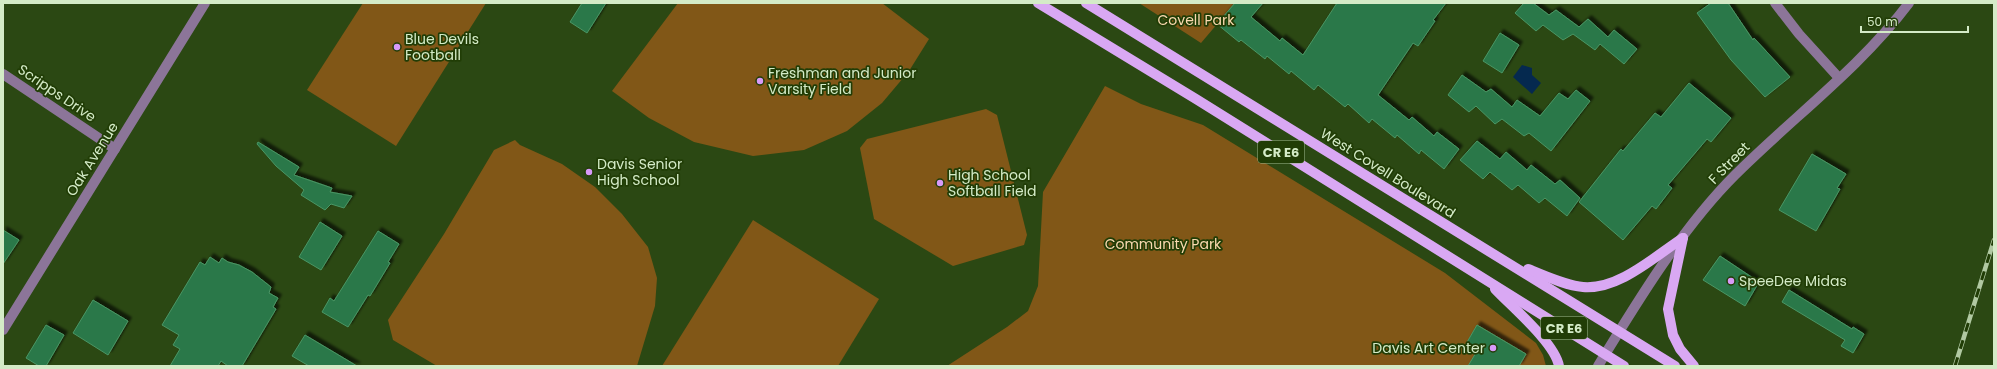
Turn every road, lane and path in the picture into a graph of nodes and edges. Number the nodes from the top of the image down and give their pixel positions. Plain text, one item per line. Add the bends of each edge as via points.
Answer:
1 (205, 3) edge
2 (1038, 3) edge
3 (1086, 3) edge
4 (1775, 3) edge
5 (1909, 3) edge
6 (3, 74) edge
7 (1839, 78) junction
8 (116, 148) junction
9 (1683, 238) junction
10 (1504, 260) junction
11 (1486, 279) junction
12 (3, 330) edge
13 (1619, 332) junction
14 (1605, 354) junction
15 (1559, 366) edge
16 (1598, 366) edge
17 (1624, 366) edge
18 (1675, 366) edge
19 (1694, 366) edge

1 - 8 street, Oak Avenue
2 - 11 main road, CR E6
3 - 10 main road, West Covell Boulevard / CR E6
4 - 7 street
5 - 7 street, F Street
6 - 8 street, Scripps Drive
7 - 9 street, F Street via 1734,176
8 - 12 street, Oak Avenue
9 - 10 main road via 1626,277 1600,287 1559,282
9 - 13 street, F Street
9 - 19 main road via 1668,309 1673,335 1680,349
10 - 13 main road, West Covell Boulevard / CR E6
11 - 14 main road, CR E6
11 - 15 main road via 1550,347
13 - 14 street, F Street
13 - 18 main road, West Covell Boulevard / CR E6
14 - 16 street, F Street
14 - 17 main road, CR E6

